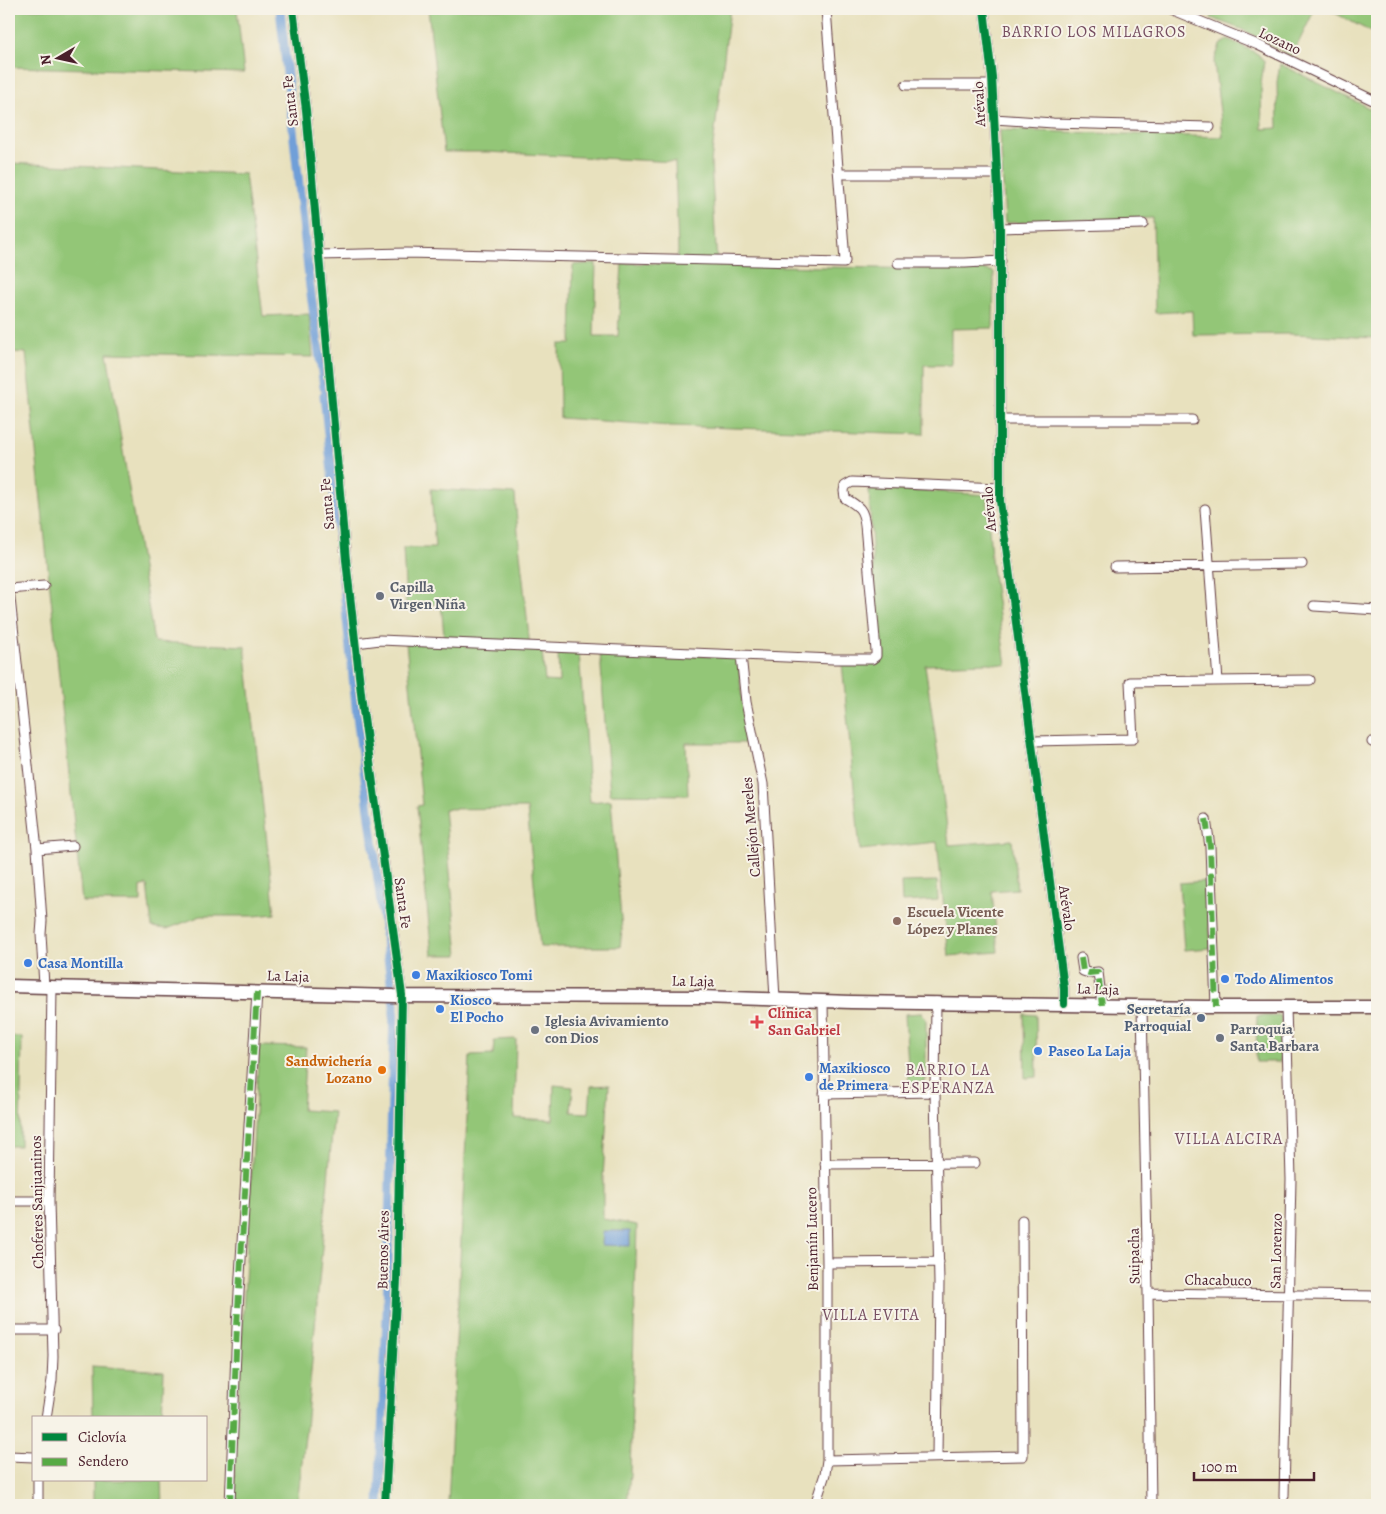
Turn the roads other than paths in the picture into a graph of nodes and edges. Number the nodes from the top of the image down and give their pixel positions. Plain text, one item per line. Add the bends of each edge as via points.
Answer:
1 (293, 9) edge
2 (826, 9) edge
3 (984, 9) edge
4 (1170, 9) edge
5 (906, 85) dead end
6 (992, 86) junction
7 (1377, 102) edge
8 (994, 119) junction
9 (1210, 127) dead end
10 (839, 174) junction
11 (997, 174) junction
12 (1143, 224) dead end
13 (1000, 228) junction
14 (319, 255) junction
15 (1001, 261) junction
16 (898, 263) dead end
17 (1000, 420) junction
18 (1192, 420) dead end
19 (1000, 488) junction
20 (1205, 509) dead end
21 (1302, 564) dead end
22 (1210, 565) junction
23 (1115, 567) dead end
24 (44, 586) dead end
25 (9, 589) edge
26 (1314, 606) dead end
27 (1377, 610) edge
28 (356, 643) junction
29 (741, 655) junction
30 (18, 670) junction
31 (9, 671) edge
32 (1310, 680) dead end
33 (1218, 681) junction
34 (1032, 740) junction
35 (1206, 819) dead end
36 (73, 846) dead end
37 (37, 849) junction
38 (1081, 958) dead end
39 (9, 986) edge
40 (48, 986) junction
41 (257, 992) junction
42 (396, 996) junction
43 (775, 999) junction
44 (823, 1001) junction
45 (936, 1002) junction
46 (1064, 1004) junction
47 (1102, 1005) junction
48 (1142, 1006) junction
49 (1216, 1007) junction
50 (1286, 1007) junction
51 (1377, 1007) edge
52 (935, 1092) junction
53 (824, 1094) junction
54 (975, 1163) dead end
55 (825, 1164) junction
56 (937, 1164) junction
57 (49, 1200) junction
58 (9, 1201) edge
59 (1022, 1220) dead end
60 (939, 1262) junction
61 (827, 1263) junction
62 (1148, 1293) junction
63 (1289, 1295) junction
64 (1377, 1296) edge
65 (9, 1330) edge
66 (54, 1330) junction
67 (46, 1416) edge
68 (9, 1456) edge
69 (32, 1457) edge
70 (938, 1458) junction
71 (827, 1460) junction
72 (38, 1482) edge
73 (1284, 1496) dead end
74 (38, 1505) edge
75 (230, 1505) edge
76 (384, 1505) edge
77 (815, 1505) edge
78 (1151, 1505) edge

1 - 14 street, Santa Fe
2 - 10 street
3 - 6 street, Arévalo
4 - 7 street, Lozano via 1258,45
5 - 6 street
6 - 8 street, Arévalo
8 - 9 street
8 - 11 street, Arévalo
10 - 11 street
10 - 14 street via 844,263
11 - 13 street, Arévalo
12 - 13 street
13 - 15 street, Arévalo
14 - 28 street, Santa Fe
15 - 16 street
15 - 17 street, Arévalo
17 - 18 street
17 - 19 street, Arévalo
19 - 29 street via 852,482 845,486 846,498 860,507 864,514 876,656 872,659 833,659
19 - 34 street, Arévalo
20 - 22 street
21 - 22 street
22 - 23 street
22 - 33 street
24 - 25 street
25 - 30 street, Choferes Sanjuaninos
26 - 27 street
28 - 29 street via 380,640
28 - 42 street, Santa Fe
29 - 43 street, Callejón Mereles via 746,702 763,784
30 - 31 street
30 - 37 street, Choferes Sanjuaninos
32 - 33 street
33 - 34 street via 1130,682 1133,738
34 - 46 street, Arévalo
35 - 49 street via 1210,847
36 - 37 street
37 - 40 street, Choferes Sanjuaninos via 41,934
38 - 47 street via 1083,971 1098,972
39 - 40 main road, La Laja
40 - 41 main road, La Laja
40 - 57 street, Choferes Sanjuaninos
41 - 42 main road, La Laja
41 - 75 street
42 - 43 main road, La Laja
42 - 76 street, Buenos Aires via 397,1280
43 - 44 main road, La Laja
44 - 45 main road, La Laja
44 - 53 street, Benjamín Lucero
45 - 46 main road, La Laja
45 - 52 street
46 - 47 main road, La Laja
47 - 48 main road, La Laja
48 - 49 main road, La Laja
48 - 62 street, Suipacha
49 - 50 main road, La Laja
50 - 51 main road, La Laja
50 - 63 street, San Lorenzo via 1291,1179
52 - 53 street
52 - 56 street
53 - 55 street, Benjamín Lucero
54 - 56 street
55 - 56 street
55 - 61 street, Benjamín Lucero
56 - 60 street
57 - 58 street
57 - 66 street, Choferes Sanjuaninos
59 - 70 street via 1023,1456
60 - 61 street
60 - 70 street
61 - 71 street, Benjamín Lucero
62 - 63 street, Chacabuco
62 - 78 street, Suipacha
63 - 64 street, Chacabuco
63 - 73 street, San Lorenzo
65 - 66 street
66 - 67 street, Choferes Sanjuaninos
68 - 69 street
70 - 71 street
71 - 77 street, Benjamín Lucero
72 - 74 street

